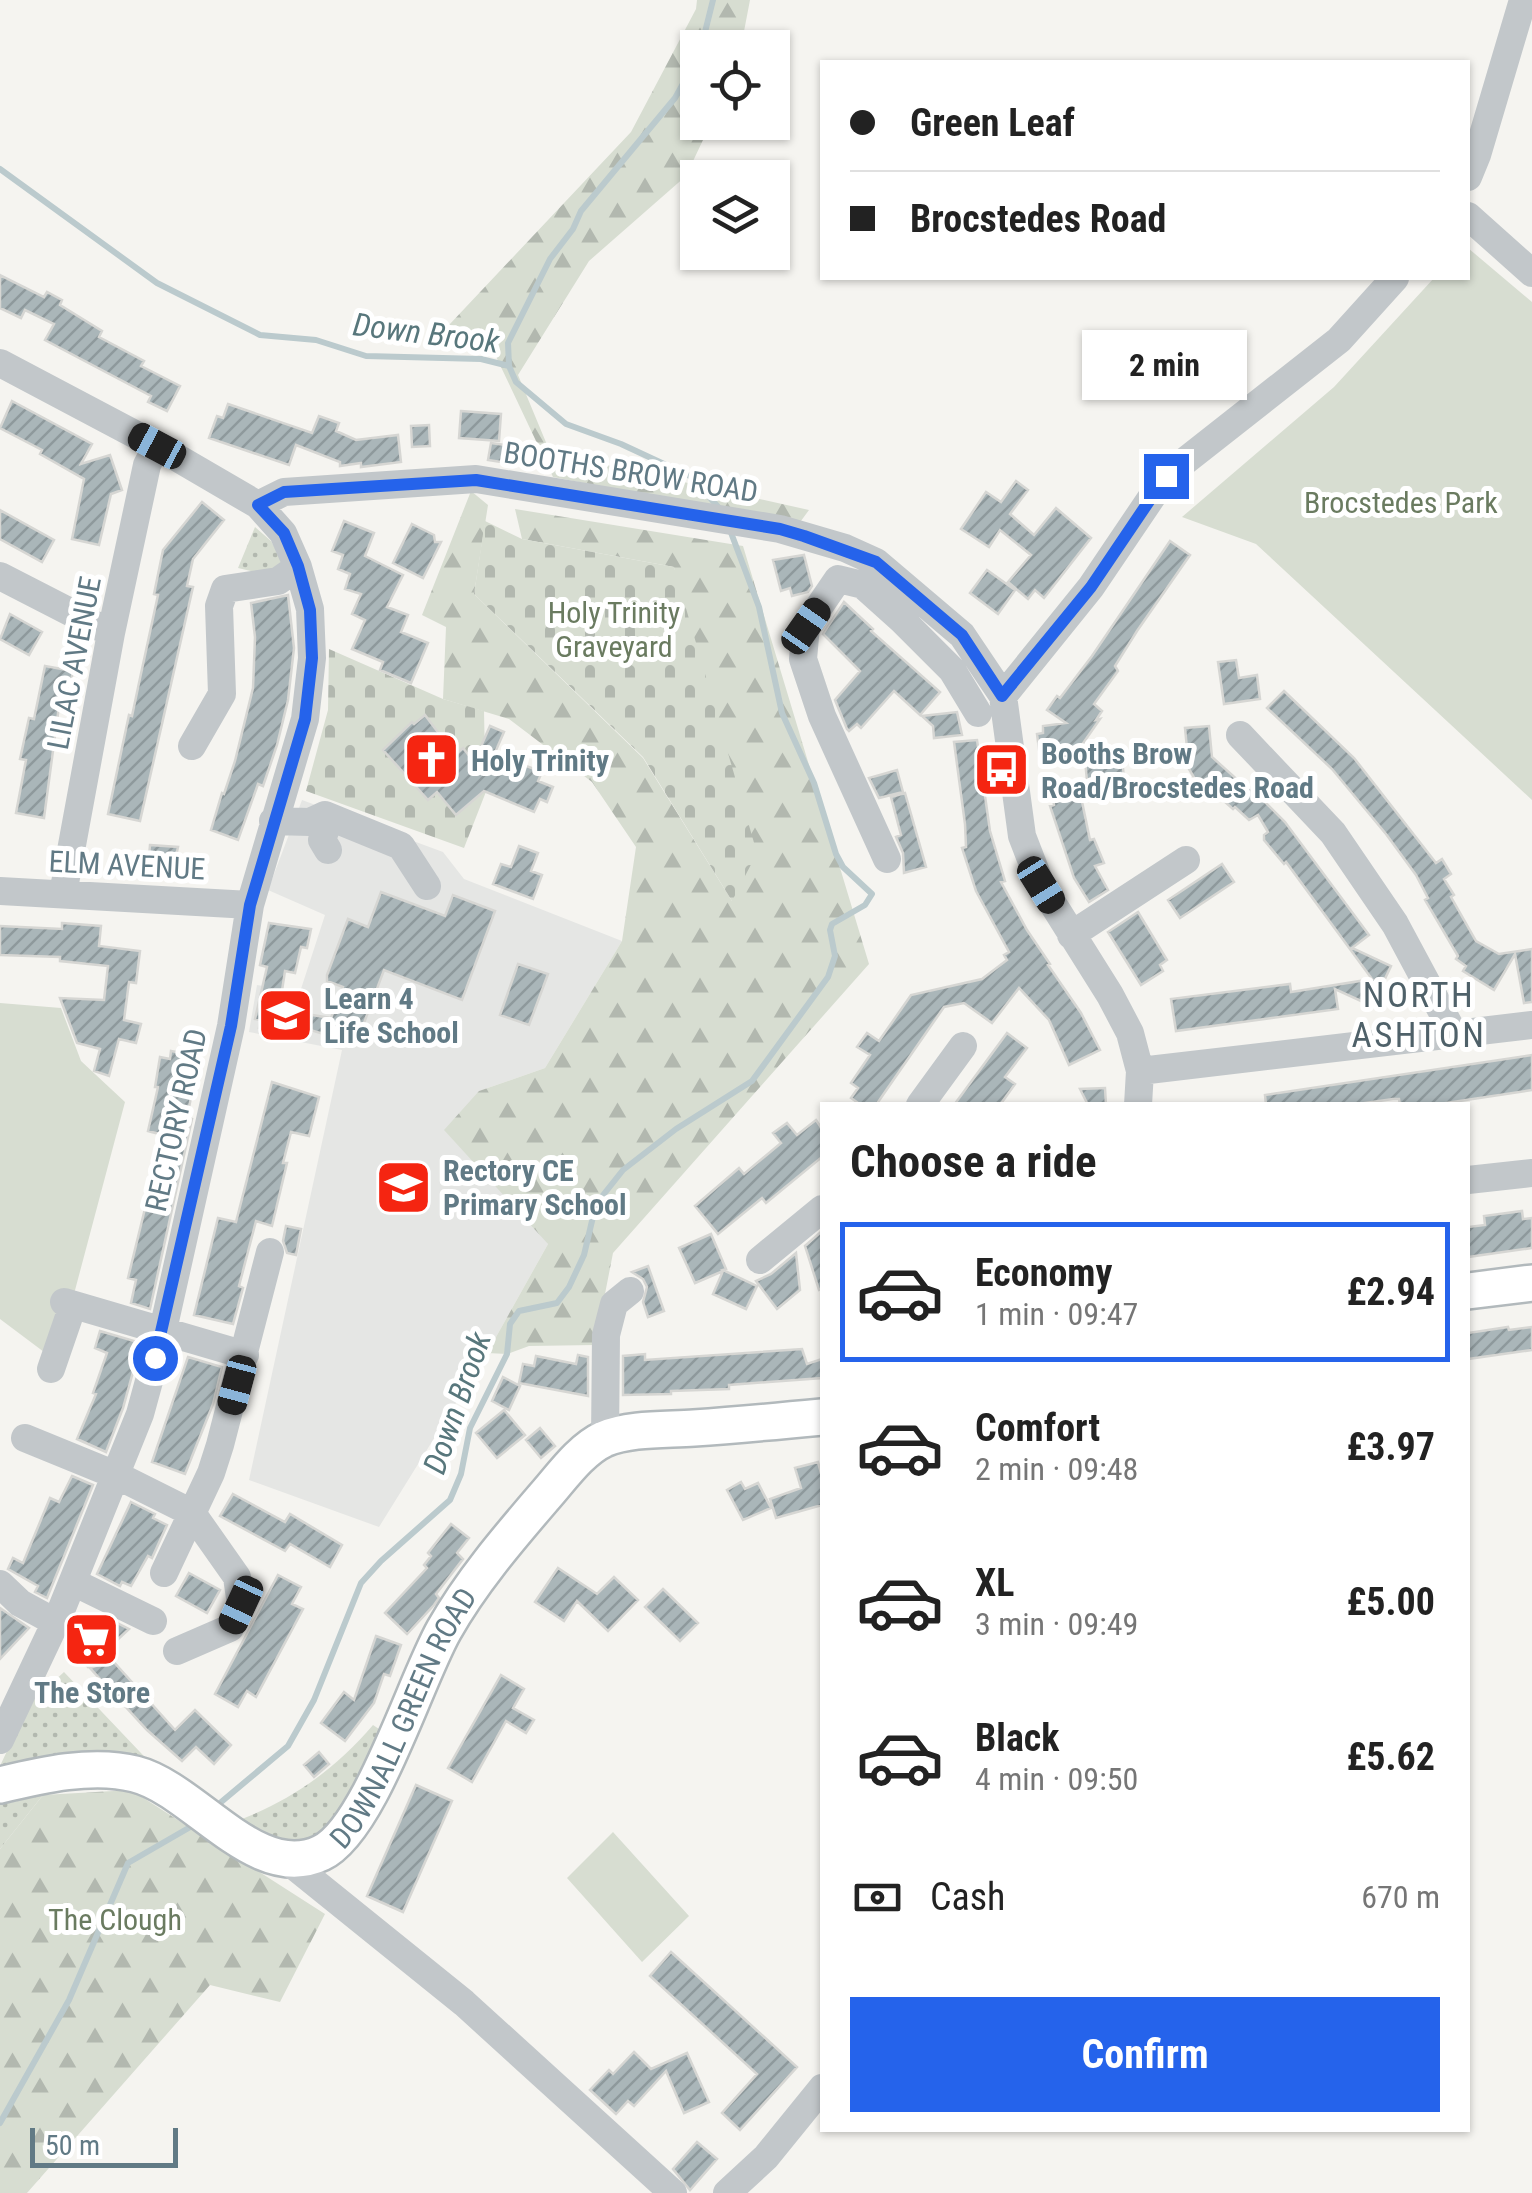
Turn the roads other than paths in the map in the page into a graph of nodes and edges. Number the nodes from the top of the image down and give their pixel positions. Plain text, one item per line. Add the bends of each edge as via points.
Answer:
1 (1523, 0) edge
2 (1470, 172) edge
3 (1470, 218) edge
4 (1532, 273) edge
5 (1393, 280) edge
6 (0, 363) edge
7 (157, 446) junction
8 (258, 505) junction
9 (298, 566) junction
10 (0, 576) edge
11 (920, 597) junction
12 (902, 620) junction
13 (111, 633) junction
14 (1002, 696) junction
15 (978, 713) dead end
16 (1240, 735) dead end
17 (192, 746) dead end
18 (330, 817) junction
19 (272, 821) junction
20 (328, 850) dead end
21 (887, 859) dead end
22 (1186, 860) dead end
23 (427, 886) dead end
24 (0, 891) edge
25 (63, 894) junction
26 (250, 905) junction
27 (1072, 935) junction
28 (1532, 1025) edge
29 (1454, 1034) junction
30 (963, 1046) dead end
31 (1140, 1071) junction
32 (922, 1102) edge
33 (1138, 1102) edge
34 (1532, 1173) edge
35 (1470, 1180) edge
36 (820, 1211) edge
37 (270, 1252) dead end
38 (760, 1260) dead end
39 (1532, 1283) edge
40 (630, 1291) dead end
41 (1470, 1291) edge
42 (163, 1330) junction
43 (245, 1355) junction
44 (51, 1369) dead end
45 (820, 1417) edge
46 (25, 1438) dead end
47 (597, 1444) junction
48 (118, 1476) junction
49 (192, 1513) junction
50 (164, 1573) dead end
51 (73, 1582) junction
52 (0, 1584) edge
53 (56, 1622) junction
54 (152, 1622) dead end
55 (186, 1656) dead end
56 (0, 1740) edge
57 (0, 1786) edge
58 (288, 1861) junction
59 (820, 2090) edge
60 (673, 2193) edge
61 (726, 2193) edge

1 - 2 street
3 - 4 street
5 - 14 street via 1339,340 1166,476 1091,587
6 - 7 street
7 - 8 street
7 - 13 street, LILAC AVENUE
8 - 9 street, RECTORY ROAD via 284,533
8 - 11 street, BOOTHS BROW ROAD via 284,492 476,480 780,529 876,562
9 - 17 street via 278,582 224,588 222,694
9 - 19 street, RECTORY ROAD via 310,610 312,658 305,719
10 - 13 street
11 - 12 street
11 - 14 street, BOOTHS BROW ROAD via 962,635
12 - 15 street via 952,670
12 - 21 street via 863,585 828,576 806,626 803,659
13 - 25 street, LILAC AVENUE
14 - 27 street, BOOTHS BROW ROAD via 1022,836 1041,885
16 - 29 street via 1333,833 1395,924
18 - 19 street
18 - 20 street via 322,840
18 - 23 street via 401,846
19 - 26 street, RECTORY ROAD
22 - 27 street
24 - 25 street, ELM AVENUE
25 - 26 street, ELM AVENUE
26 - 42 street, RECTORY ROAD via 231,1026
27 - 31 street, BOOTHS BROW ROAD via 1130,1033
28 - 29 street
29 - 31 street
30 - 32 street
31 - 33 street, BOOTHS BROW ROAD
34 - 35 street
36 - 38 street
37 - 43 street
39 - 41 main road
40 - 47 street via 614,1304 606,1336
42 - 43 street
42 - 44 street via 68,1303
42 - 48 street, RECTORY ROAD
43 - 49 street via 216,1459
45 - 47 main road via 649,1431
46 - 48 street
47 - 58 main road, DOWNALL GREEN ROAD via 520,1526 452,1616 349,1829 326,1851
48 - 49 street
48 - 51 street, RECTORY ROAD
49 - 50 street
49 - 55 street via 237,1577 241,1605 230,1628
51 - 53 street, RECTORY ROAD
51 - 54 street
52 - 53 street via 20,1604
53 - 56 street, RECTORY ROAD
57 - 58 main road, DOWNALL GREEN ROAD via 62,1773 136,1774 180,1794 263,1854
58 - 60 street via 464,2003
59 - 61 street via 766,2157

